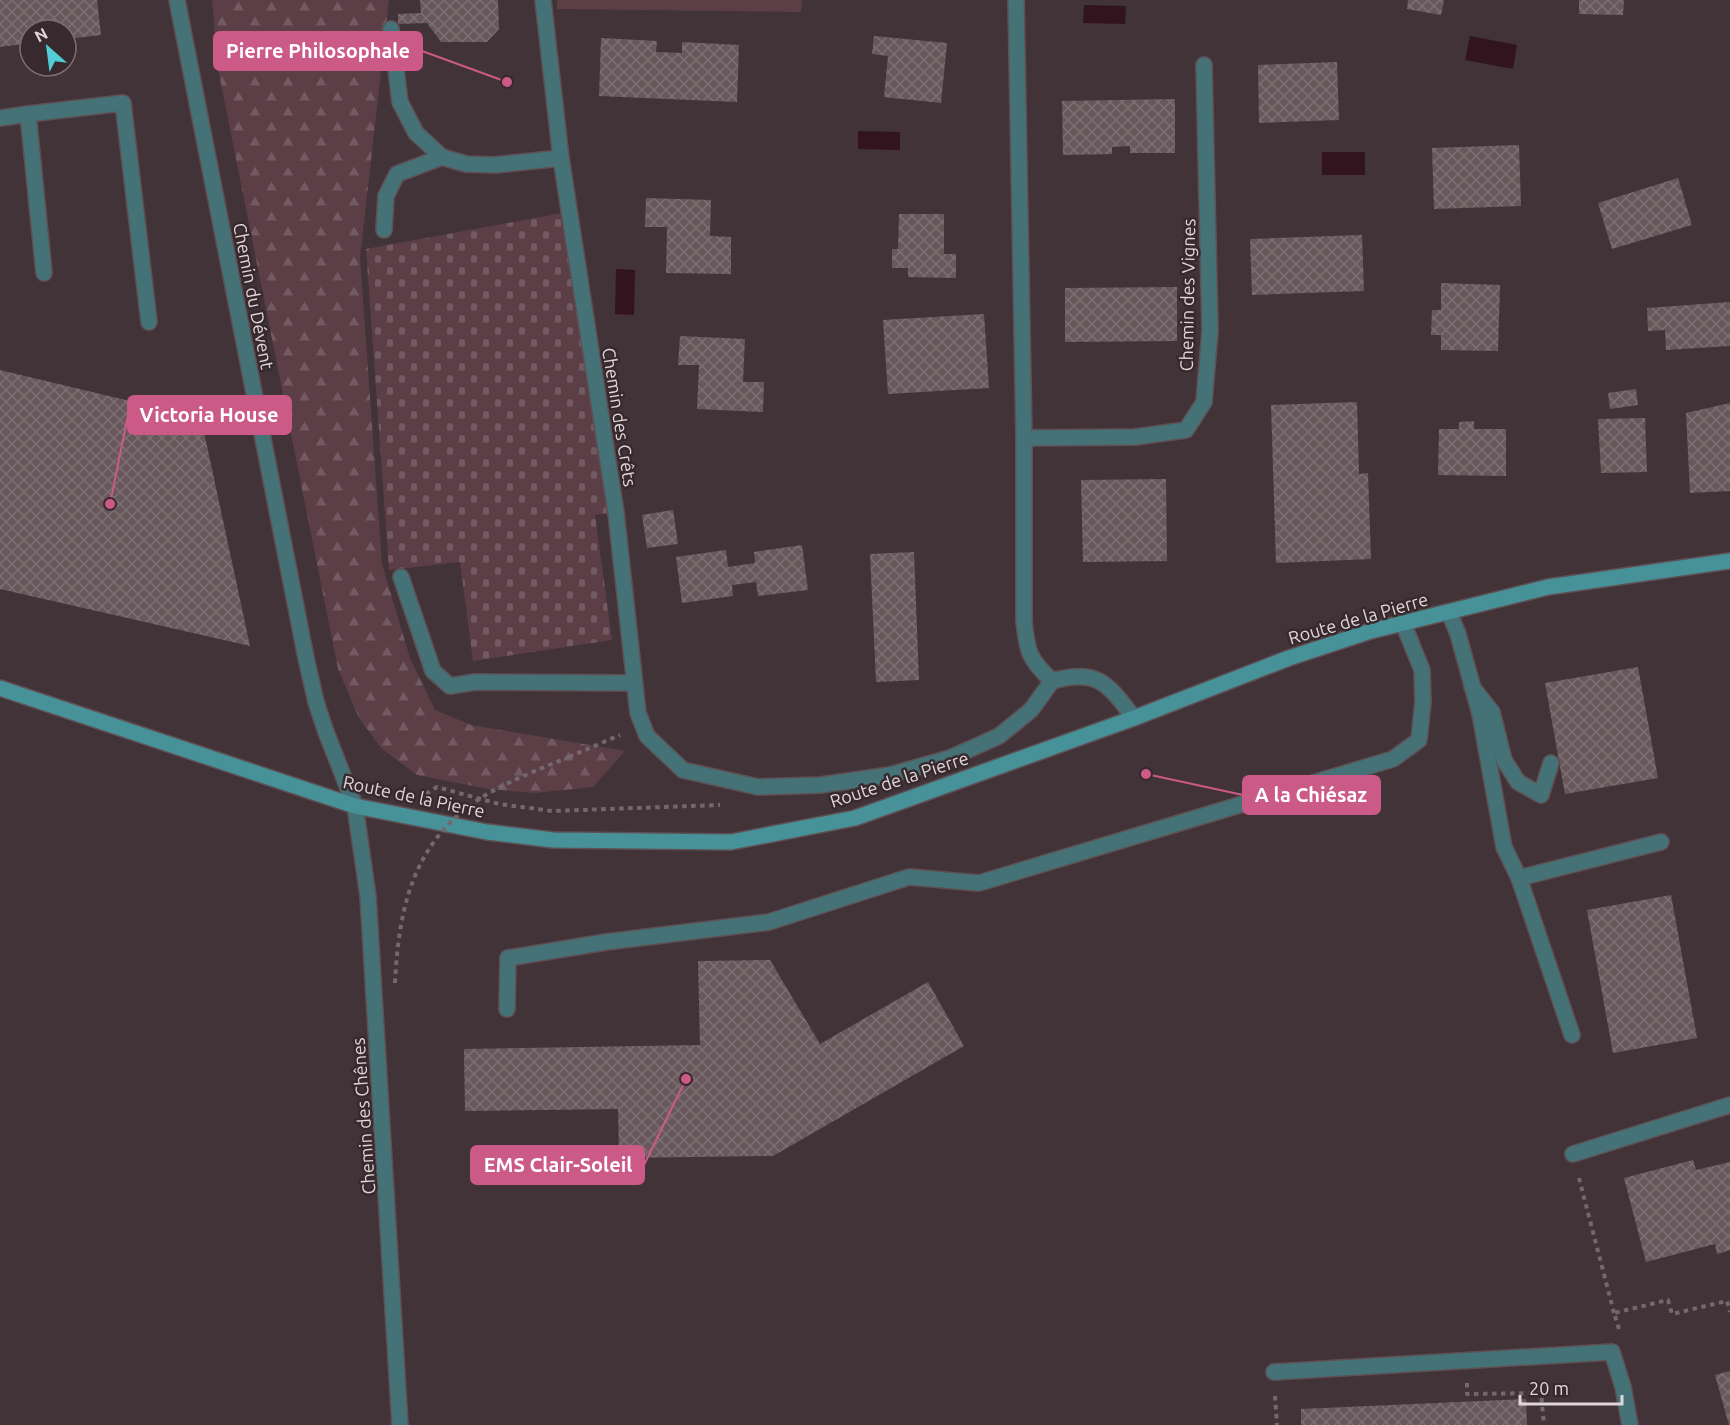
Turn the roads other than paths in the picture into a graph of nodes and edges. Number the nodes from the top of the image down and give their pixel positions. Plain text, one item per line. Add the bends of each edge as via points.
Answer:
1 (177, 0) edge
2 (543, 0) edge
3 (1016, 0) edge
4 (391, 29) dead end
5 (1204, 65) dead end
6 (28, 114) junction
7 (0, 118) edge
8 (442, 157) junction
9 (561, 158) junction
10 (384, 230) dead end
11 (44, 273) dead end
12 (149, 322) dead end
13 (1024, 438) junction
14 (1730, 561) edge
15 (401, 577) dead end
16 (1449, 612) junction
17 (1403, 623) junction
18 (1052, 681) junction
19 (634, 683) junction
20 (1472, 687) junction
21 (0, 688) edge
22 (1134, 718) junction
23 (1551, 763) dead end
24 (355, 806) junction
25 (1661, 842) dead end
26 (1518, 878) junction
27 (507, 1009) dead end
28 (1572, 1035) dead end
29 (1730, 1105) edge
30 (1573, 1154) road end
31 (1274, 1372) dead end
32 (400, 1425) edge
33 (1630, 1425) edge

1 - 24 street, Chemin du Dévent via 306,658 316,702
2 - 9 street, Chemin des Crêts
3 - 13 street
4 - 8 street via 400,102 416,133
5 - 13 street, Chemin des Vignes via 1210,331 1204,402 1186,430 1135,437
6 - 7 street
6 - 11 street
6 - 12 street via 123,103
8 - 9 street via 466,164 495,165
8 - 10 street via 397,174 386,196
9 - 19 street, Chemin des Crêts via 616,513
13 - 18 street via 1027,650
14 - 16 main road, Route de la Pierre via 1548,586
15 - 19 street via 433,671 450,686 475,682
16 - 17 main road, Route de la Pierre
16 - 20 street
17 - 22 main road, Route de la Pierre via 1289,658
17 - 27 street via 1422,670 1423,702 1419,740 1394,759 979,883 909,877 769,922 508,958
18 - 19 street, Chemin des Crêts via 1031,710 999,736 950,758 890,775 821,785 758,787 683,770 647,736 638,713
18 - 22 street via 1073,675 1101,681
20 - 23 street via 1491,712 1504,760 1518,782 1541,795
20 - 26 street via 1504,847
21 - 24 main road, Route de la Pierre
22 - 24 main road, Route de la Pierre via 855,818 731,842 553,840 487,832
24 - 32 street, Chemin des Chênes via 368,896
25 - 26 street
26 - 28 street
29 - 30 street
31 - 33 street via 1612,1352

